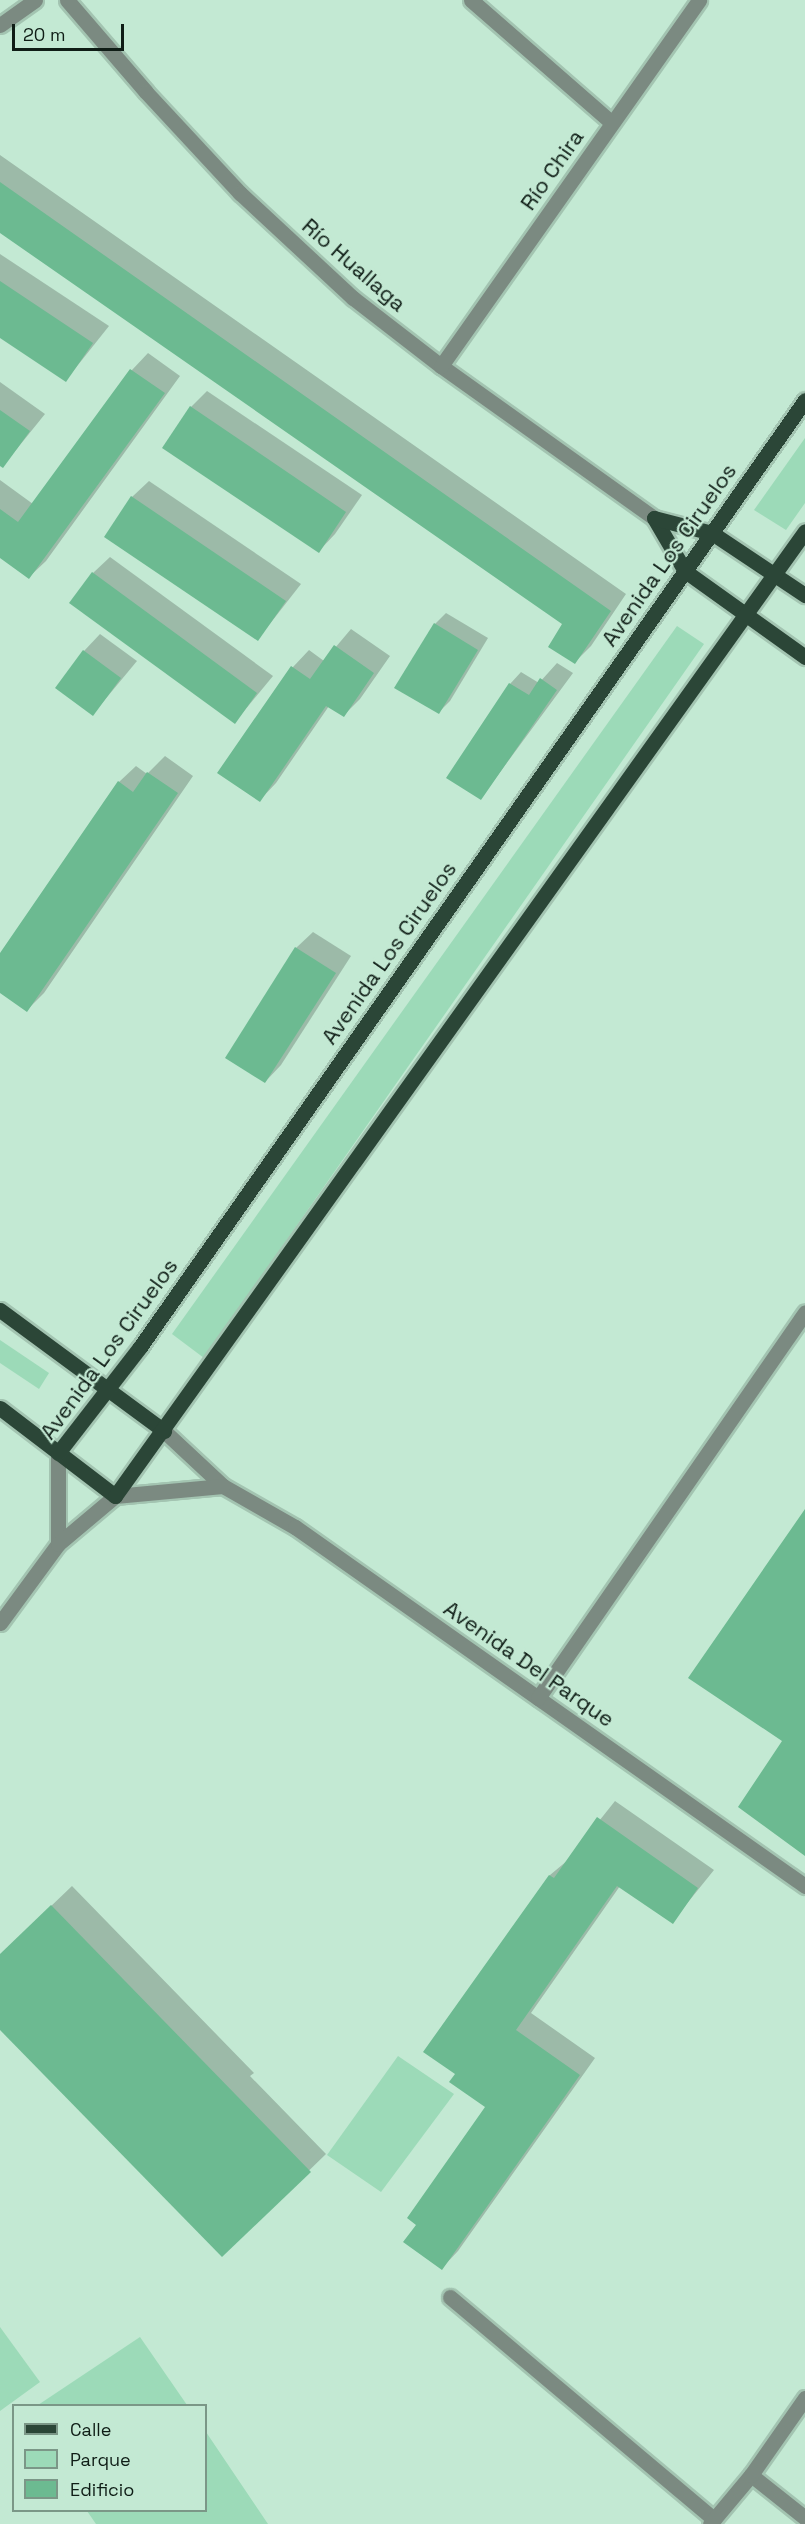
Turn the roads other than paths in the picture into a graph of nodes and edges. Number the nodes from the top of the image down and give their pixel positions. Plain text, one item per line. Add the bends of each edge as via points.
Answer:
1 (36, 0) edge
2 (67, 0) edge
3 (471, 0) edge
4 (699, 0) edge
5 (0, 25) edge
6 (612, 123) junction
7 (441, 366) junction
8 (805, 400) edge
9 (654, 518) junction
10 (805, 531) edge
11 (712, 533) junction
12 (685, 571) junction
13 (775, 574) junction
14 (805, 595) edge
15 (745, 616) junction
16 (805, 657) edge
17 (0, 1310) edge
18 (805, 1312) edge
19 (108, 1386) junction
20 (0, 1408) edge
21 (164, 1431) junction
22 (58, 1453) junction
23 (222, 1486) junction
24 (115, 1496) junction
25 (58, 1544) junction
26 (0, 1623) edge
27 (538, 1698) junction
28 (805, 1886) edge
29 (450, 2297) dead end
30 (805, 2398) edge
31 (751, 2475) junction
32 (805, 2518) edge
33 (712, 2521) edge

1 - 5 street
2 - 7 street, Río Huallaga via 240,193 353,298
3 - 6 street
4 - 6 street, Río Chira
6 - 7 street, Río Chira
7 - 9 street, Río Huallaga
8 - 11 main road, Avenida Los Ciruelos
9 - 11 main road
9 - 12 main road
10 - 13 main road
11 - 12 main road, Avenida Los Ciruelos
11 - 13 main road
12 - 15 main road
12 - 19 main road, Avenida Los Ciruelos
13 - 14 main road
13 - 15 main road
15 - 16 main road
15 - 21 main road
17 - 19 main road
18 - 27 street
19 - 21 main road, Avenida Del Parque
19 - 22 main road, Avenida Los Ciruelos
20 - 22 main road
21 - 23 street, Avenida Del Parque
21 - 24 main road
22 - 24 main road
22 - 25 street, Avenida Los Ciruelos
23 - 24 street
23 - 27 street, Avenida Del Parque via 295,1527
24 - 25 street
25 - 26 street
27 - 28 street, Avenida Del Parque
29 - 33 street
30 - 31 street
31 - 32 street
31 - 33 street

